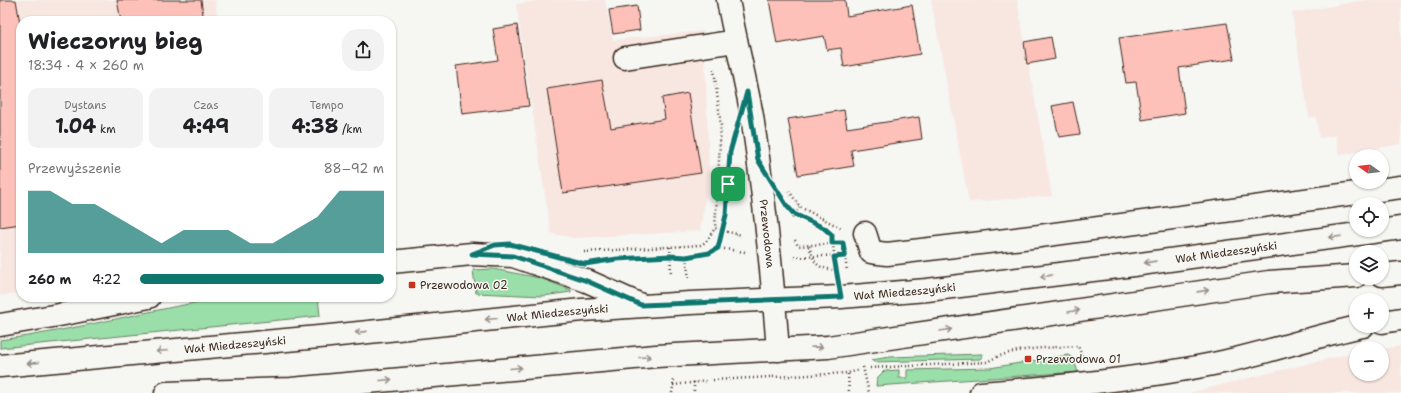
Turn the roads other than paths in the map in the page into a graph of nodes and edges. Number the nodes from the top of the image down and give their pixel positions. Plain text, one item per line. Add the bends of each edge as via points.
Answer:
1 (728, 0) edge
2 (736, 41) junction
3 (625, 58) dead end
4 (1401, 187) edge
5 (1401, 228) edge
6 (868, 242) road end
7 (396, 262) edge
8 (1401, 273) edge
9 (1389, 274) edge
10 (1349, 277) edge
11 (774, 300) junction
12 (124, 302) edge
13 (641, 305) junction
14 (1401, 319) edge
15 (1389, 321) edge
16 (0, 325) edge
17 (1349, 329) edge
18 (778, 350) junction
19 (0, 366) edge
20 (166, 393) edge
21 (981, 393) edge

1 - 2 main road, Przewodowa
2 - 3 main road
2 - 11 main road, Przewodowa via 752,115
4 - 6 main road via 887,254
5 -> 11 main road, Wał Miedzeszyński via 1018,280 927,290
7 - 13 main road via 472,254 513,256 587,281
8 - 9 main road
18 -> 10 main road via 845,345 1246,286
11 - 13 main road, Wał Miedzeszyński
11 - 18 main road, Przewodowa
12 - 16 main road
13 -> 19 main road, Wał Miedzeszyński
14 - 15 main road
17 - 21 main road via 1220,363 1154,376
20 -> 18 main road via 291,389 648,357

